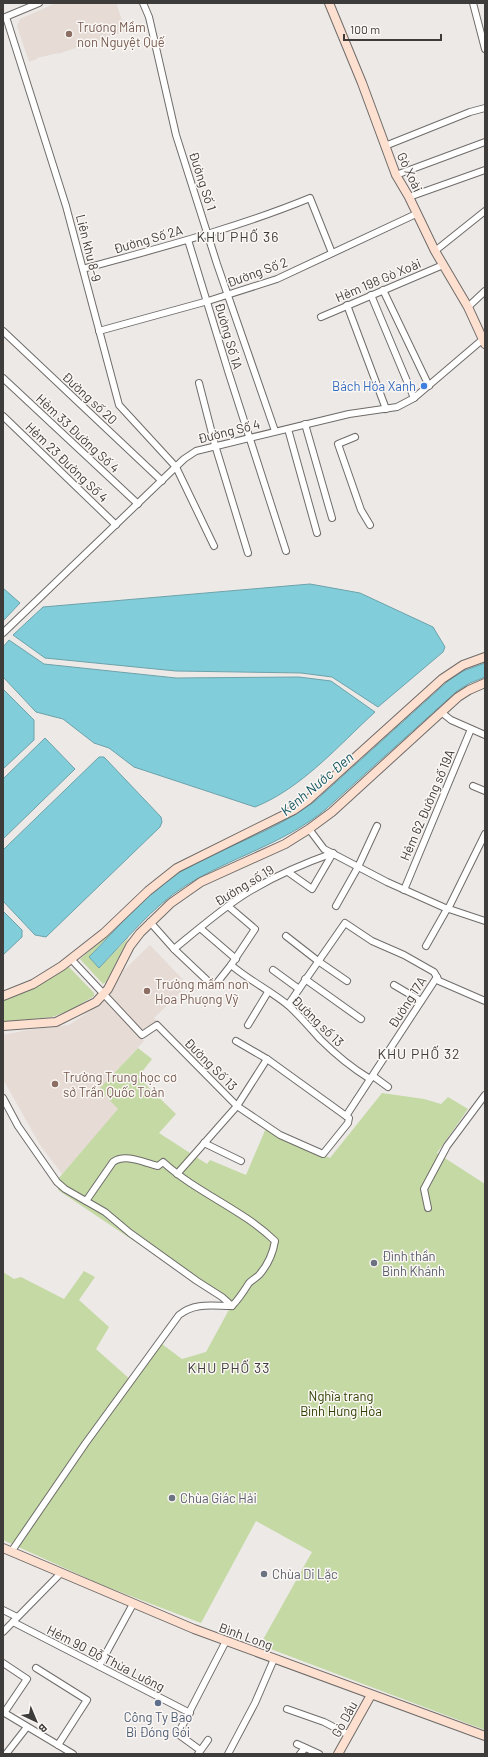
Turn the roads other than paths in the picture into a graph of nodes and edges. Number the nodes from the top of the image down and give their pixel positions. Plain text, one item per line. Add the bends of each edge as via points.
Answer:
1 (39, 3) edge
2 (144, 3) edge
3 (329, 3) edge
4 (473, 3) edge
5 (5, 17) edge
6 (485, 49) edge
7 (485, 108) edge
8 (485, 142) edge
9 (386, 146) junction
10 (485, 170) edge
11 (396, 175) junction
12 (409, 197) junction
13 (485, 211) edge
14 (416, 214) junction
15 (209, 233) junction
16 (188, 240) junction
17 (435, 252) junction
18 (332, 253) junction
19 (443, 265) junction
20 (83, 269) junction
21 (383, 290) junction
22 (485, 291) edge
23 (228, 295) junction
24 (371, 295) junction
25 (208, 301) junction
26 (347, 305) junction
27 (468, 307) junction
28 (321, 317) dead end
29 (3, 331) edge
30 (99, 331) junction
31 (484, 342) edge
32 (3, 378) edge
33 (199, 383) dead end
34 (429, 386) junction
35 (414, 398) junction
36 (386, 409) junction
37 (3, 416) edge
38 (305, 424) junction
39 (288, 429) junction
40 (275, 431) junction
41 (355, 437) dead end
42 (249, 438) junction
43 (215, 445) junction
44 (176, 467) junction
45 (162, 481) junction
46 (138, 504) junction
47 (332, 518) dead end
48 (116, 525) junction
49 (370, 525) dead end
50 (317, 532) dead end
51 (214, 546) dead end
52 (286, 551) dead end
53 (248, 553) dead end
54 (3, 633) edge
55 (485, 658) edge
56 (485, 683) edge
57 (442, 712) junction
58 (471, 729) junction
59 (485, 735) edge
60 (473, 786) dead end
61 (485, 791) edge
62 (378, 826) dead end
63 (309, 829) junction
64 (485, 834) edge
65 (333, 853) junction
66 (358, 866) junction
67 (288, 872) junction
68 (404, 890) junction
69 (228, 906) junction
70 (336, 906) dead end
71 (448, 909) junction
72 (485, 921) edge
73 (150, 922) junction
74 (200, 928) junction
75 (286, 936) dead end
76 (426, 946) dead end
77 (174, 949) junction
78 (71, 959) junction
79 (236, 959) junction
80 (318, 961) junction
81 (231, 965) junction
82 (273, 970) dead end
83 (437, 977) junction
84 (306, 979) junction
85 (347, 981) dead end
86 (394, 985) dead end
87 (299, 989) junction
88 (268, 992) junction
89 (104, 995) junction
90 (3, 996) edge
91 (421, 1001) junction
92 (485, 1001) edge
93 (288, 1005) junction
94 (361, 1019) dead end
95 (248, 1025) dead end
96 (3, 1026) edge
97 (236, 1040) dead end
98 (267, 1059) junction
99 (372, 1078) junction
100 (388, 1087) dead end
101 (485, 1095) edge
102 (4, 1103) edge
103 (237, 1106) junction
104 (346, 1116) junction
105 (204, 1143) junction
106 (240, 1161) dead end
107 (177, 1174) junction
108 (86, 1201) junction
109 (428, 1208) dead end
110 (232, 1306) junction
111 (3, 1548) edge
112 (11, 1552) junction
113 (60, 1574) junction
114 (133, 1604) junction
115 (3, 1610) edge
116 (18, 1617) junction
117 (13, 1622) junction
118 (3, 1632) edge
119 (226, 1641) junction
120 (274, 1658) junction
121 (3, 1663) edge
122 (99, 1666) junction
123 (36, 1668) dead end
124 (371, 1695) junction
125 (287, 1709) dead end
126 (4, 1712) edge
127 (190, 1713) junction
128 (27, 1726) junction
129 (349, 1735) junction
130 (485, 1736) edge
131 (208, 1740) dead end
132 (297, 1744) dead end
133 (58, 1745) junction
134 (305, 1748) junction
135 (199, 1752) edge
136 (6, 1754) edge
137 (73, 1754) edge
138 (228, 1754) edge
139 (300, 1754) edge
140 (319, 1754) edge
141 (338, 1754) edge

1 - 5 street
2 - 15 street, Đường Số 1 via 176,135
3 - 9 street, Gò Xoài
4 - 6 street
5 - 20 street, Liên khu 8-9 via 60,184
7 - 9 street
8 - 11 street
9 - 11 street, Gò Xoài
10 - 12 street
11 - 12 street, Gò Xoài
12 - 14 street, Gò Xoài
13 - 17 street
14 - 17 street, Gò Xoài
14 - 18 street, Đường Số 2
15 - 16 street, Đường Số 2A
15 - 18 street, Đường Số 2A via 280,211 310,198
15 - 23 street, Đường Số 1
16 - 20 street, Đường Số 2A
16 - 25 street, Đường Số 1A
17 - 19 street, Gò Xoài
18 - 23 street, Đường Số 2 via 277,279
19 - 21 street, Hẻm 198 Gò Xoài
19 - 27 street, Gò Xoài
20 - 30 street, Liên khu 8-9
21 - 24 street, Hẻm 198 Gò Xoài
21 - 34 street
22 - 27 street
23 - 25 street, Đường Số 2
23 - 40 street, Đường Số 1
24 - 26 street, Hẻm 198 Gò Xoài
24 - 35 street
25 - 30 street, Đường Số 2
25 - 42 street, Đường Số 1A
26 - 28 street, Hẻm 198 Gò Xoài
26 - 36 street
27 - 31 street, Gò Xoài
29 - 45 street, Đường số 20
30 - 44 street, Liên khu 8-9 via 119,405
31 - 34 street, Đường Số 4
32 - 46 street, Hẻm 33 Đường Số 4
33 - 43 street
34 - 35 street, Đường Số 4
35 - 36 street, Đường Số 4 via 397,407
36 - 38 street, Đường Số 4 via 348,414
37 - 48 street, Hẻm 23 Đường Số 4
38 - 39 street, Đường Số 4
38 - 47 street
39 - 40 street, Đường Số 4
39 - 50 street
40 - 42 street, Đường Số 4
41 - 49 street via 338,444 361,510
42 - 43 street, Đường Số 4
42 - 52 street, Đường Số 1A
43 - 44 street, Đường Số 4 via 196,451
43 - 53 street
44 - 45 street, Đường Số 4
44 - 51 street, Liên khu 8-9
45 - 46 street, Đường Số 4
46 - 48 street, Đường Số 4
48 - 54 street, Đường Số 4
55 - 78 street via 463,666 442,679 301,805 277,820 177,868
56 - 57 street via 464,693
57 - 58 street via 451,720
57 - 63 street via 332,812
58 - 59 street
58 - 68 street, Hẻm 62 Đường số 19A
60 - 61 street
62 - 66 street
63 - 65 street via 324,849
63 - 73 street via 285,844 195,886
64 - 71 street
65 - 66 street
65 - 67 street, Đường số 19
65 - 67 street via 312,889
66 - 68 street
66 - 70 street
67 - 69 street, Đường số 19
68 - 71 street
69 - 74 street, Đường số 19
69 - 79 street via 255,929
71 - 72 street
71 - 76 street
73 - 77 street
73 - 89 street via 130,946
74 - 77 street, Đường số 19
74 - 79 street
75 - 80 street
77 - 81 street via 211,984 216,984
78 - 89 street
78 - 90 street via 42,979
79 - 81 street
80 - 83 street, Đường 17A via 345,923 372,941 434,972
80 - 84 street
80 - 85 street
81 - 88 street, Đường số 13
82 - 87 street
83 - 91 street, Đường 17A
83 - 92 street, Đường 17A via 439,981
84 - 87 street
84 - 94 street
86 - 91 street
87 - 93 street
88 - 93 street, Đường số 13
88 - 95 street
89 - 96 street via 61,1021
89 - 103 street, Đường Số 13 via 142,1035 156,1025
91 - 99 street, Đường 17A
93 - 99 street, Đường số 13 via 336,1054
97 - 98 street
98 - 103 street
98 - 104 street
99 - 100 street, Đường số 13
99 - 104 street, Đường 17A
101 - 109 street via 447,1146 424,1189
102 - 108 street via 57,1182
103 - 104 street, Đường 17A via 280,1135 324,1154 348,1123 349,1118
103 - 105 street, Đường Số 13
105 - 106 street
105 - 107 street, Đường Số 13
107 - 108 street via 163,1162 158,1166 120,1158 113,1162
107 - 110 street via 235,1210 275,1241 273,1251 259,1276 250,1282
108 - 110 street via 106,1212 130,1234
110 - 112 street via 198,1305 179,1315
111 - 112 street, Bình Long
112 - 113 street, Bình Long
113 - 114 street, Bình Long
113 - 116 street
114 - 119 street, Bình Long
114 - 122 street
115 - 116 street
116 - 117 street
117 - 118 street
117 - 122 street, Hẻm 90 Đỗ Thừa Luông
119 - 120 street, Bình Long
119 - 127 street
120 - 124 street, Bình Long
120 - 138 street via 255,1703
121 - 126 street via 27,1679
122 - 127 street, Hẻm 90 Đỗ Thừa Luông
123 - 133 street via 87,1700
124 - 129 street, Gò Dầu
124 - 130 street, Bình Long
125 - 129 street via 324,1722
126 - 128 street
127 - 135 street via 178,1734
128 - 133 street
128 - 136 street
129 - 141 street, Gò Dầu
131 - 135 street
132 - 134 street
133 - 137 street
134 - 139 street
134 - 140 street

